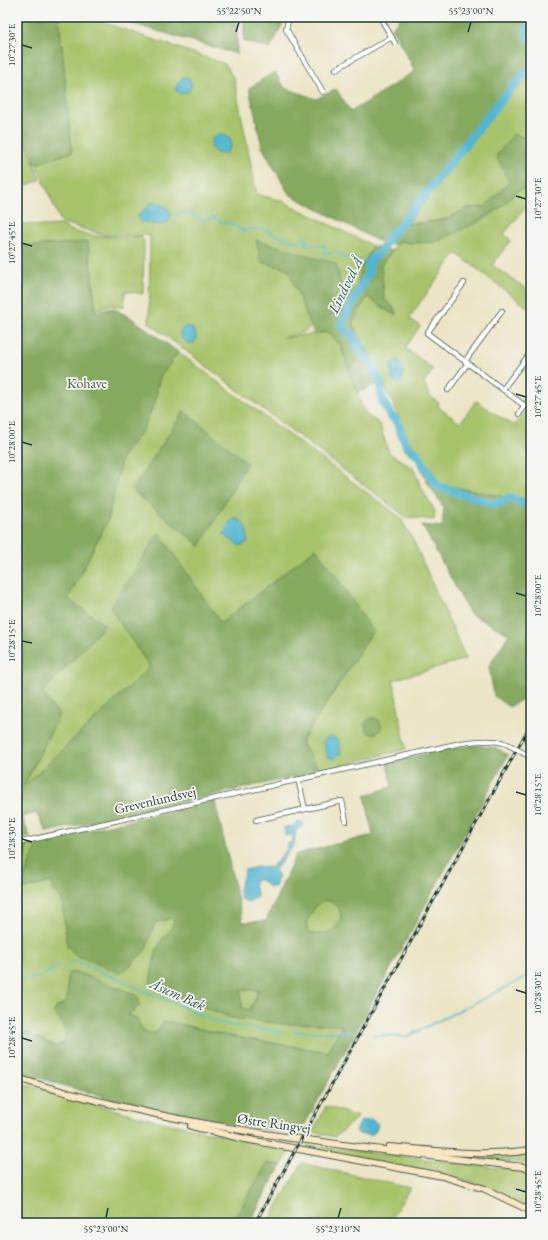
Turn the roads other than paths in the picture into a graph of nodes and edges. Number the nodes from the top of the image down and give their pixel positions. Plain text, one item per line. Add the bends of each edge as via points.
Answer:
1 (289, 17) edge
2 (380, 17) edge
3 (392, 37) junction
4 (395, 43) dead end
5 (336, 69) dead end
6 (323, 92) dead end
7 (464, 283) dead end
8 (502, 311) dead end
9 (531, 352) edge
10 (466, 362) junction
11 (503, 389) junction
12 (448, 390) dead end
13 (531, 398) edge
14 (525, 406) junction
15 (519, 414) dead end
16 (530, 757) edge
17 (298, 780) junction
18 (305, 809) junction
19 (256, 820) dead end
20 (346, 821) dead end
21 (17, 842) edge
22 (17, 1078) edge
23 (153, 1114) junction
24 (353, 1147) junction
25 (531, 1150) edge
26 (531, 1168) edge
27 (531, 1211) edge

1 - 6 street via 286,29
2 - 3 street
3 - 4 street
3 - 5 street
7 - 10 street via 427,333
8 - 10 street
9 - 11 street
10 - 11 street
10 - 12 street
11 - 14 street
13 - 14 street
14 - 15 street
16 - 17 street, Grevenlundsvej, bridge via 506,744 485,740 461,743
17 - 18 street
17 - 21 street, Grevenlundsvej
18 - 19 street
18 - 20 street via 342,801
22 - 23 main road, Østre Ringvej
23 - 24 main road, Østre Ringvej
23 - 27 main road via 245,1139 442,1176 485,1189
24 - 25 main road via 482,1154
24 - 26 main road, Østre Ringvej

